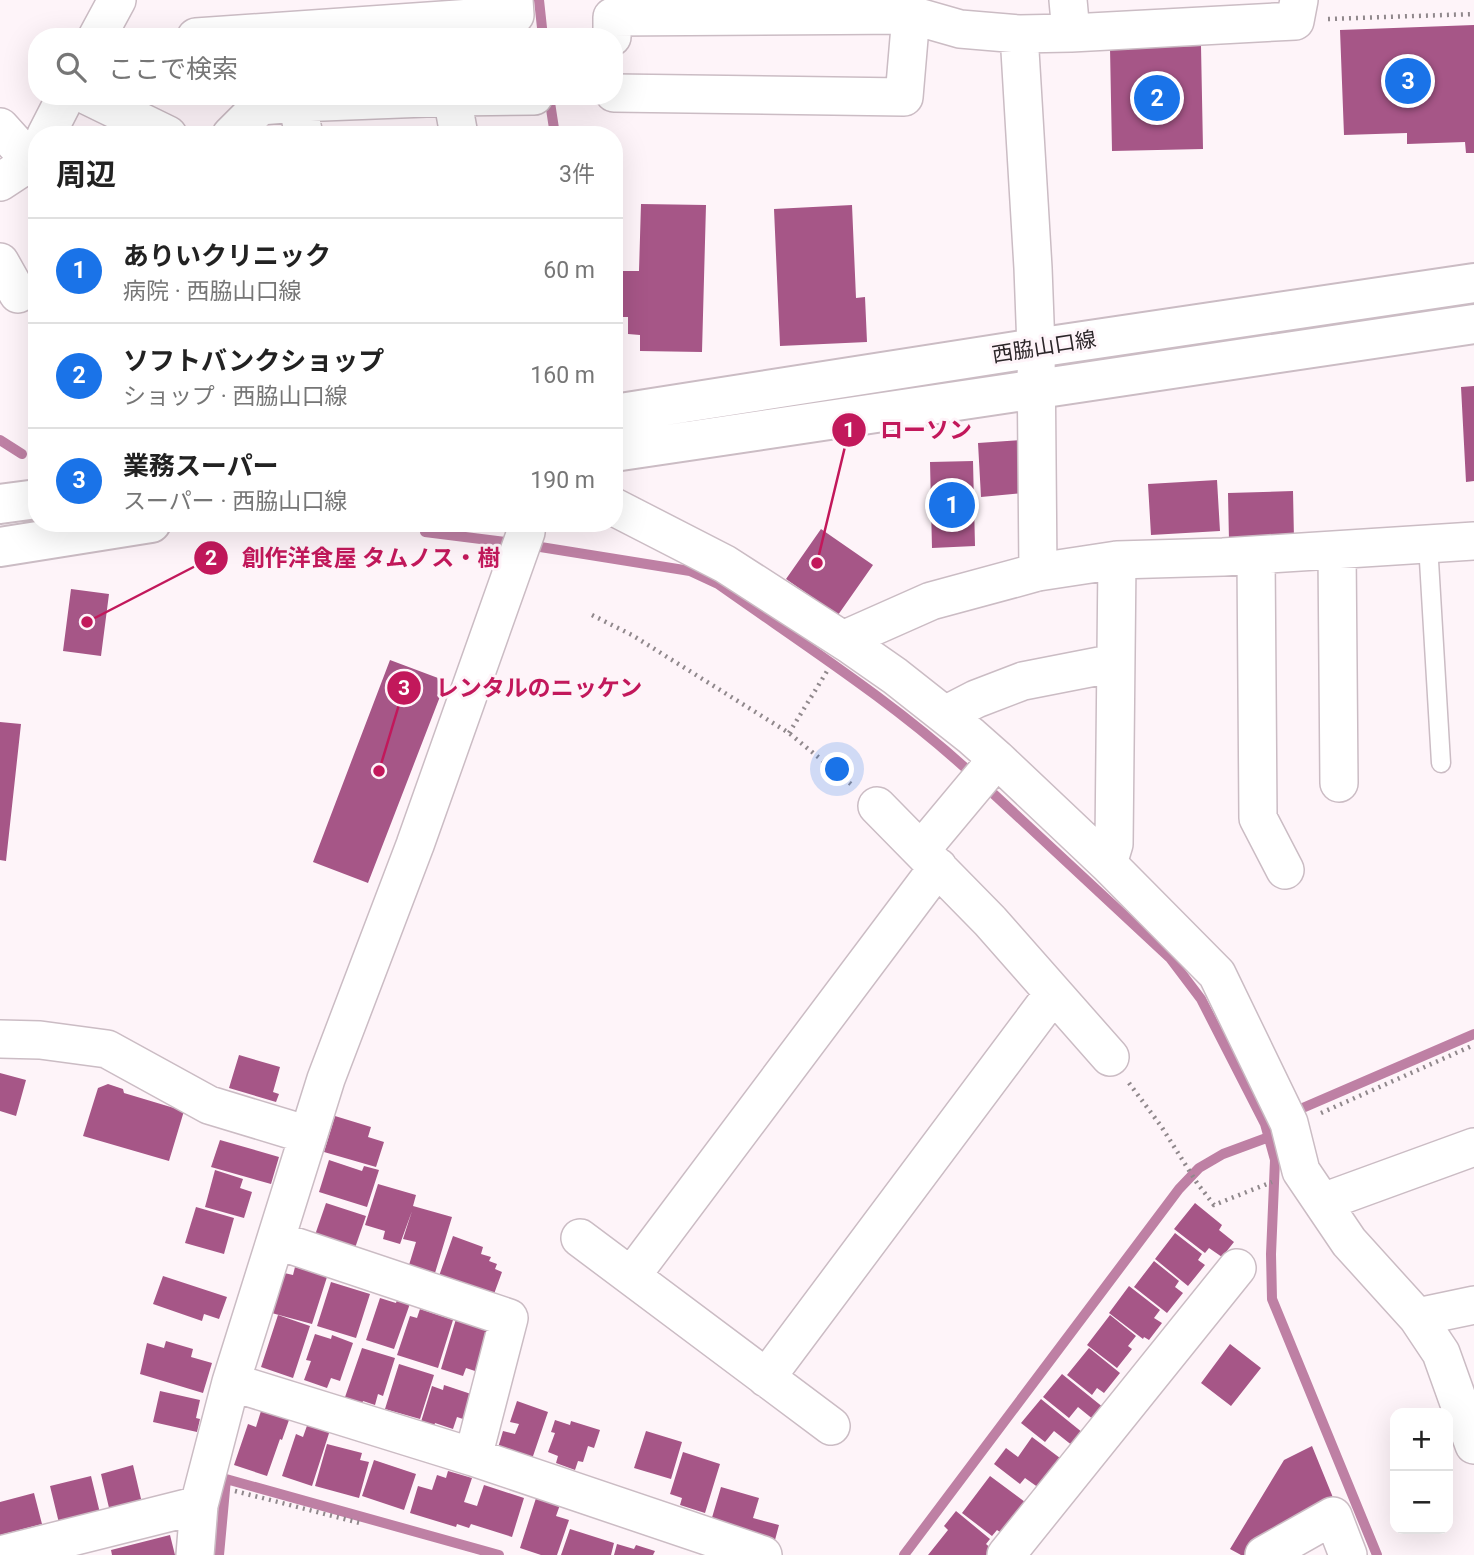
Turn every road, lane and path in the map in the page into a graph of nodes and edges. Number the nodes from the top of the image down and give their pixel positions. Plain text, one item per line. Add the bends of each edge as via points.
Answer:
1 (117, 0) edge
2 (514, 0) edge
3 (1297, 10) edge
4 (1474, 14) edge
5 (911, 15) junction
6 (1069, 17) edge
7 (102, 28) edge
8 (326, 28) edge
9 (612, 28) edge
10 (1019, 34) junction
11 (623, 93) edge
12 (62, 105) edge
13 (106, 105) edge
14 (397, 105) edge
15 (453, 105) edge
16 (300, 119) edge
17 (52, 126) edge
18 (150, 126) edge
19 (240, 126) edge
20 (457, 126) edge
21 (0, 127) edge
22 (28, 147) edge
23 (28, 161) edge
24 (0, 182) edge
25 (0, 262) edge
26 (1474, 283) edge
27 (18, 294) dead end
28 (1474, 324) edge
29 (1036, 348) junction
30 (1036, 390) junction
31 (623, 413) edge
32 (623, 451) edge
33 (28, 500) edge
34 (0, 504) edge
35 (623, 512) edge
36 (94, 532) edge
37 (523, 537) edge
38 (1474, 541) edge
39 (0, 547) edge
40 (1429, 557) junction
41 (1337, 561) junction
42 (1256, 566) junction
43 (1116, 571) junction
44 (1038, 572) junction
45 (592, 615) dead end
46 (854, 647) junction
47 (1115, 663) junction
48 (826, 673) dead end
49 (945, 715) junction
50 (789, 733) junction
51 (997, 759) junction
52 (1441, 763) dead end
53 (1339, 783) dead end
54 (877, 806) joint
55 (930, 858) junction
56 (1108, 864) junction
57 (1284, 870) dead end
58 (1054, 994) junction
59 (0, 1039) edge
60 (1474, 1045) edge
61 (1110, 1057) joint
62 (1287, 1119) junction
63 (308, 1135) junction
64 (1474, 1147) edge
65 (1264, 1185) dead end
66 (1323, 1202) junction
67 (580, 1238) dead end
68 (276, 1240) junction
69 (1237, 1268) dead end
70 (632, 1275) junction
71 (1474, 1305) edge
72 (1417, 1317) junction
73 (766, 1378) junction
74 (231, 1382) junction
75 (831, 1426) dead end
76 (1474, 1445) edge
77 (473, 1457) junction
78 (216, 1504) junction
79 (360, 1523) dead end
80 (0, 1555) edge
81 (195, 1555) edge
82 (763, 1555) edge
83 (1006, 1555) edge
84 (1264, 1555) edge
85 (1348, 1555) edge

1 - 7 street
2 - 8 street via 515,15
3 - 4 path
3 - 6 street
5 - 9 street via 612,17
5 - 10 street via 960,29
5 - 11 street via 904,97
6 - 10 street
10 - 29 street
12 - 17 street
13 - 18 street
14 - 16 street
15 - 20 street
16 - 19 street via 260,106
21 - 22 street
23 - 24 street
25 - 27 street
26 - 29 street, 西脇山口線
28 - 30 street, 西脇山口線
29 - 30 street
29 - 31 street, 西脇山口線
30 - 32 street, 西脇山口線
30 - 44 street
33 - 34 street
35 - 46 street via 725,564
36 - 39 street
37 - 63 street
38 - 40 street
40 - 41 street
40 - 52 lane
41 - 42 street
41 - 53 street
42 - 43 street
42 - 57 street via 1258,818
43 - 44 street
43 - 47 street
44 - 46 street via 931,601
45 - 50 path
46 - 49 street
47 - 49 street via 1023,681
47 - 56 street via 1114,844
48 - 50 path
49 - 51 street
50 - 54 path
51 - 55 street via 965,797
51 - 56 street
54 - 55 street
55 - 58 street
55 - 70 street
56 - 62 street via 1217,974
58 - 61 street
58 - 73 street
59 - 63 street via 107,1049 209,1105
60 - 62 path
61 - 65 path via 1214,1205
62 - 66 street via 1301,1171
63 - 68 street
64 - 66 street
66 - 72 street via 1349,1242
67 - 70 street
68 - 74 street
68 - 77 street via 509,1318
69 - 83 street
70 - 73 street
71 - 72 street
72 - 76 street via 1441,1353
73 - 75 street
74 - 77 street
74 - 78 street
77 - 82 street
78 - 79 path via 233,1490
78 - 80 street
78 - 81 street
84 - 85 street via 1333,1516

